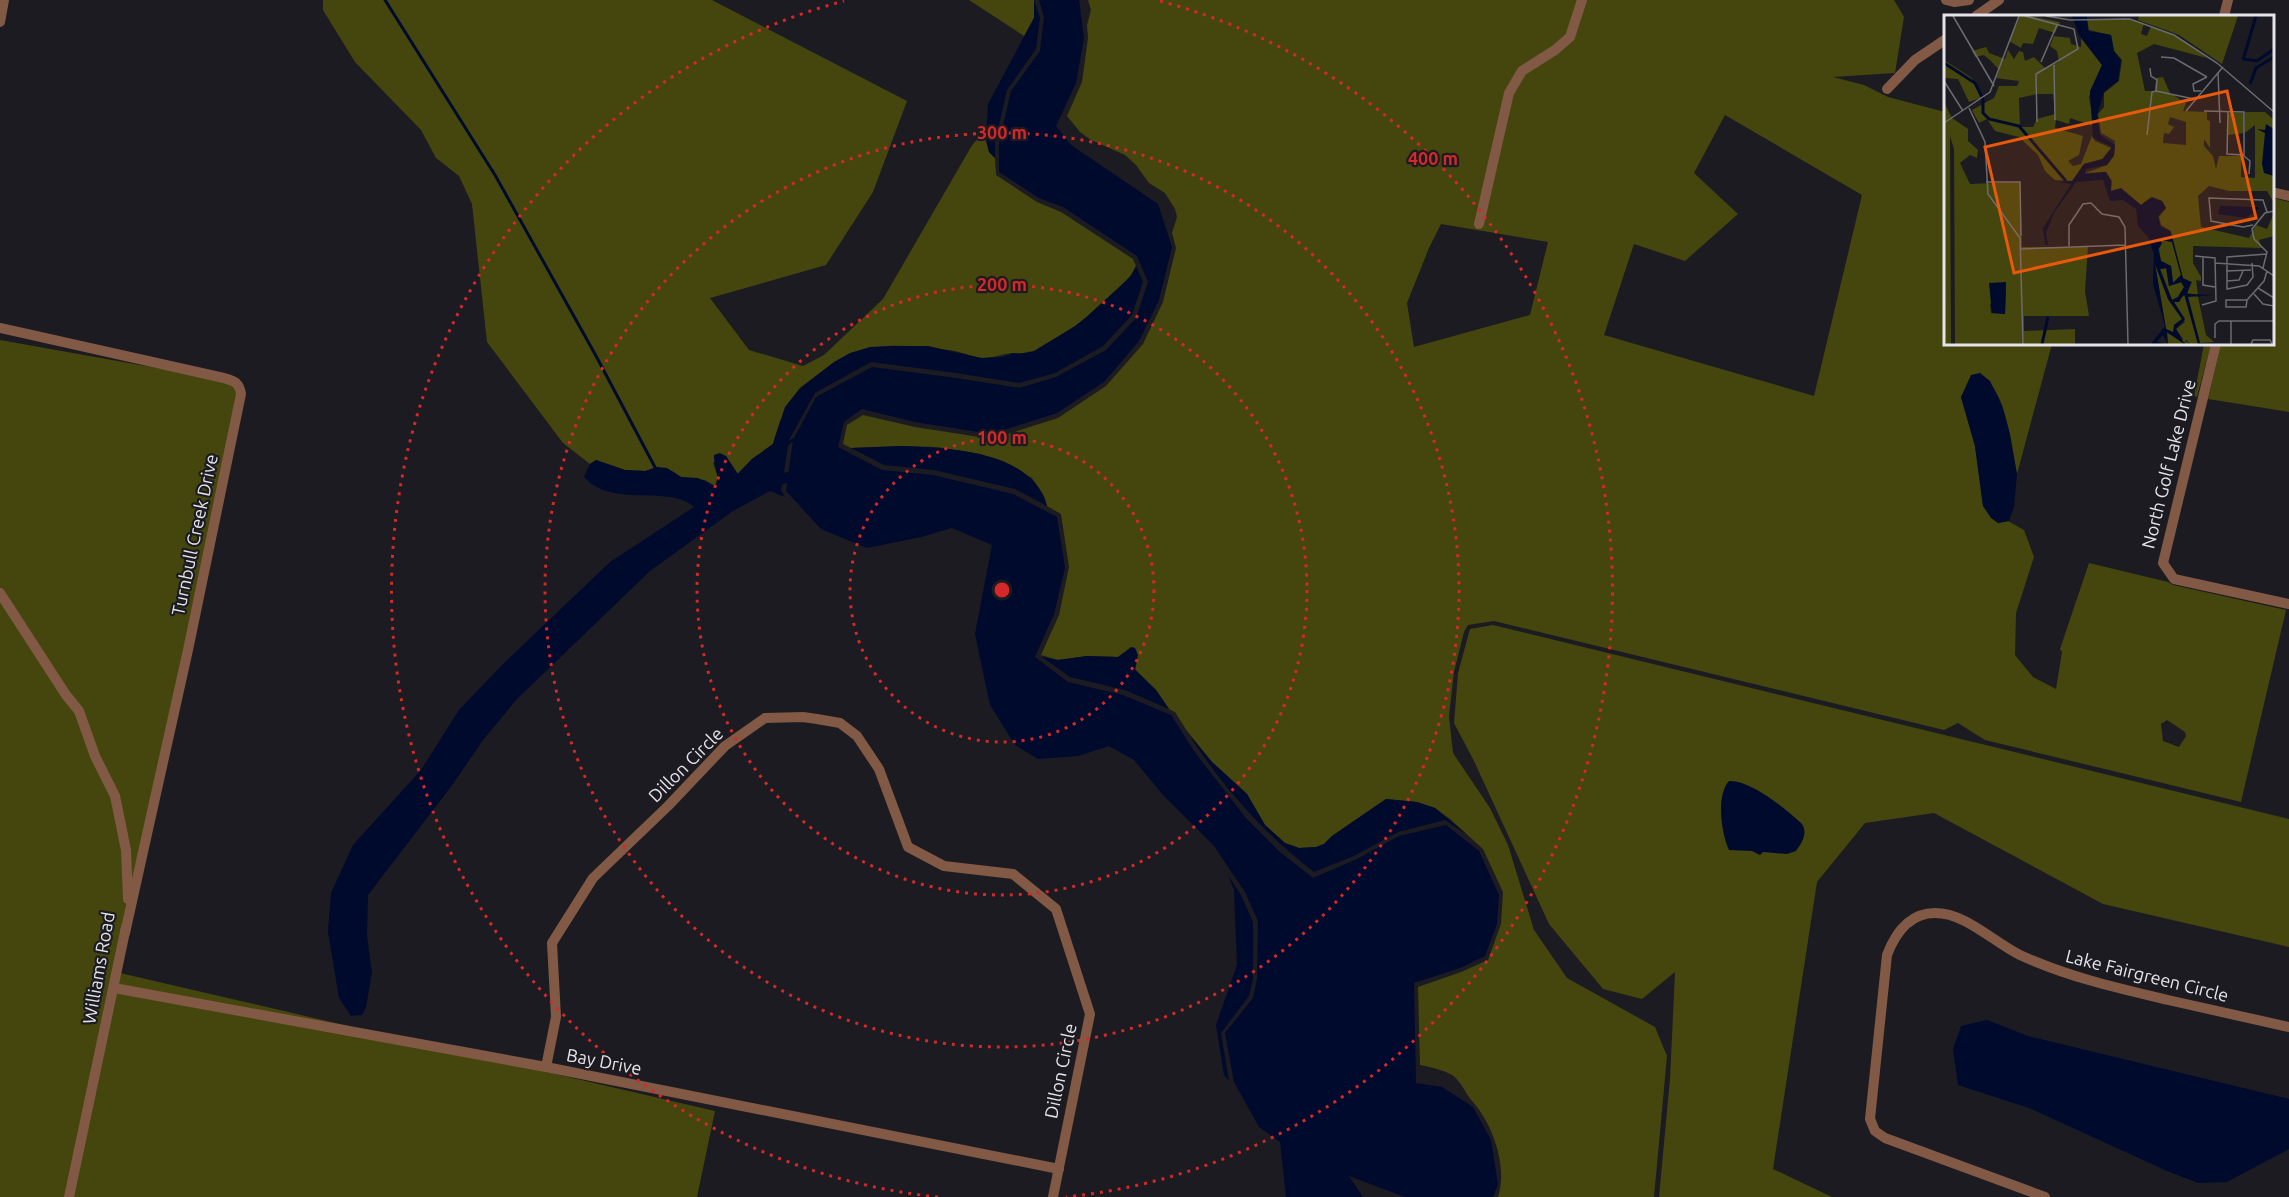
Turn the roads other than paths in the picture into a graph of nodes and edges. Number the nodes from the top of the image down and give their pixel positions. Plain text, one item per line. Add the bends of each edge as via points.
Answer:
1 (4, 0) edge
2 (1582, 0) edge
3 (1946, 0) edge
4 (1969, 0) edge
5 (2000, 0) edge
6 (2228, 0) edge
7 (1978, 15) edge
8 (2224, 15) edge
9 (0, 22) edge
10 (1944, 40) edge
11 (1887, 89) dead end
12 (2274, 192) edge
13 (2289, 196) edge
14 (1479, 224) dead end
15 (0, 328) edge
16 (2216, 345) edge
17 (0, 593) edge
18 (2289, 604) edge
19 (125, 933) junction
20 (114, 988) junction
21 (2289, 1027) edge
22 (546, 1067) junction
23 (1059, 1169) junction
24 (69, 1197) edge
25 (1053, 1197) edge
26 (2045, 1197) edge

1 - 9 street
2 - 14 street via 1570,37 1522,71 1509,93
3 - 4 street
5 - 7 street
6 - 8 street
10 - 11 street via 1915,60
12 - 13 street
15 - 19 street, Turnbull Creek Drive via 224,378 240,386 226,471
16 - 18 street, North Golf Lake Drive via 2163,563 2174,579
17 - 19 street, Williams Road via 79,711 115,796 126,850
19 - 20 street, Williams Road
20 - 22 street, Bay Drive
20 - 24 street, Williams Road
21 - 26 street, Lake Fairgreen Circle via 2094,983 2041,965 1957,917 1935,913 1904,925 1887,955 1870,1119 1875,1131
22 - 23 street, Bay Drive
22 - 23 street, Dillon Circle via 556,1017 552,943 593,878 725,746 765,718 803,717 840,723 856,736 879,769 908,847 944,866 1013,874 1056,909 1090,1014
23 - 25 street

